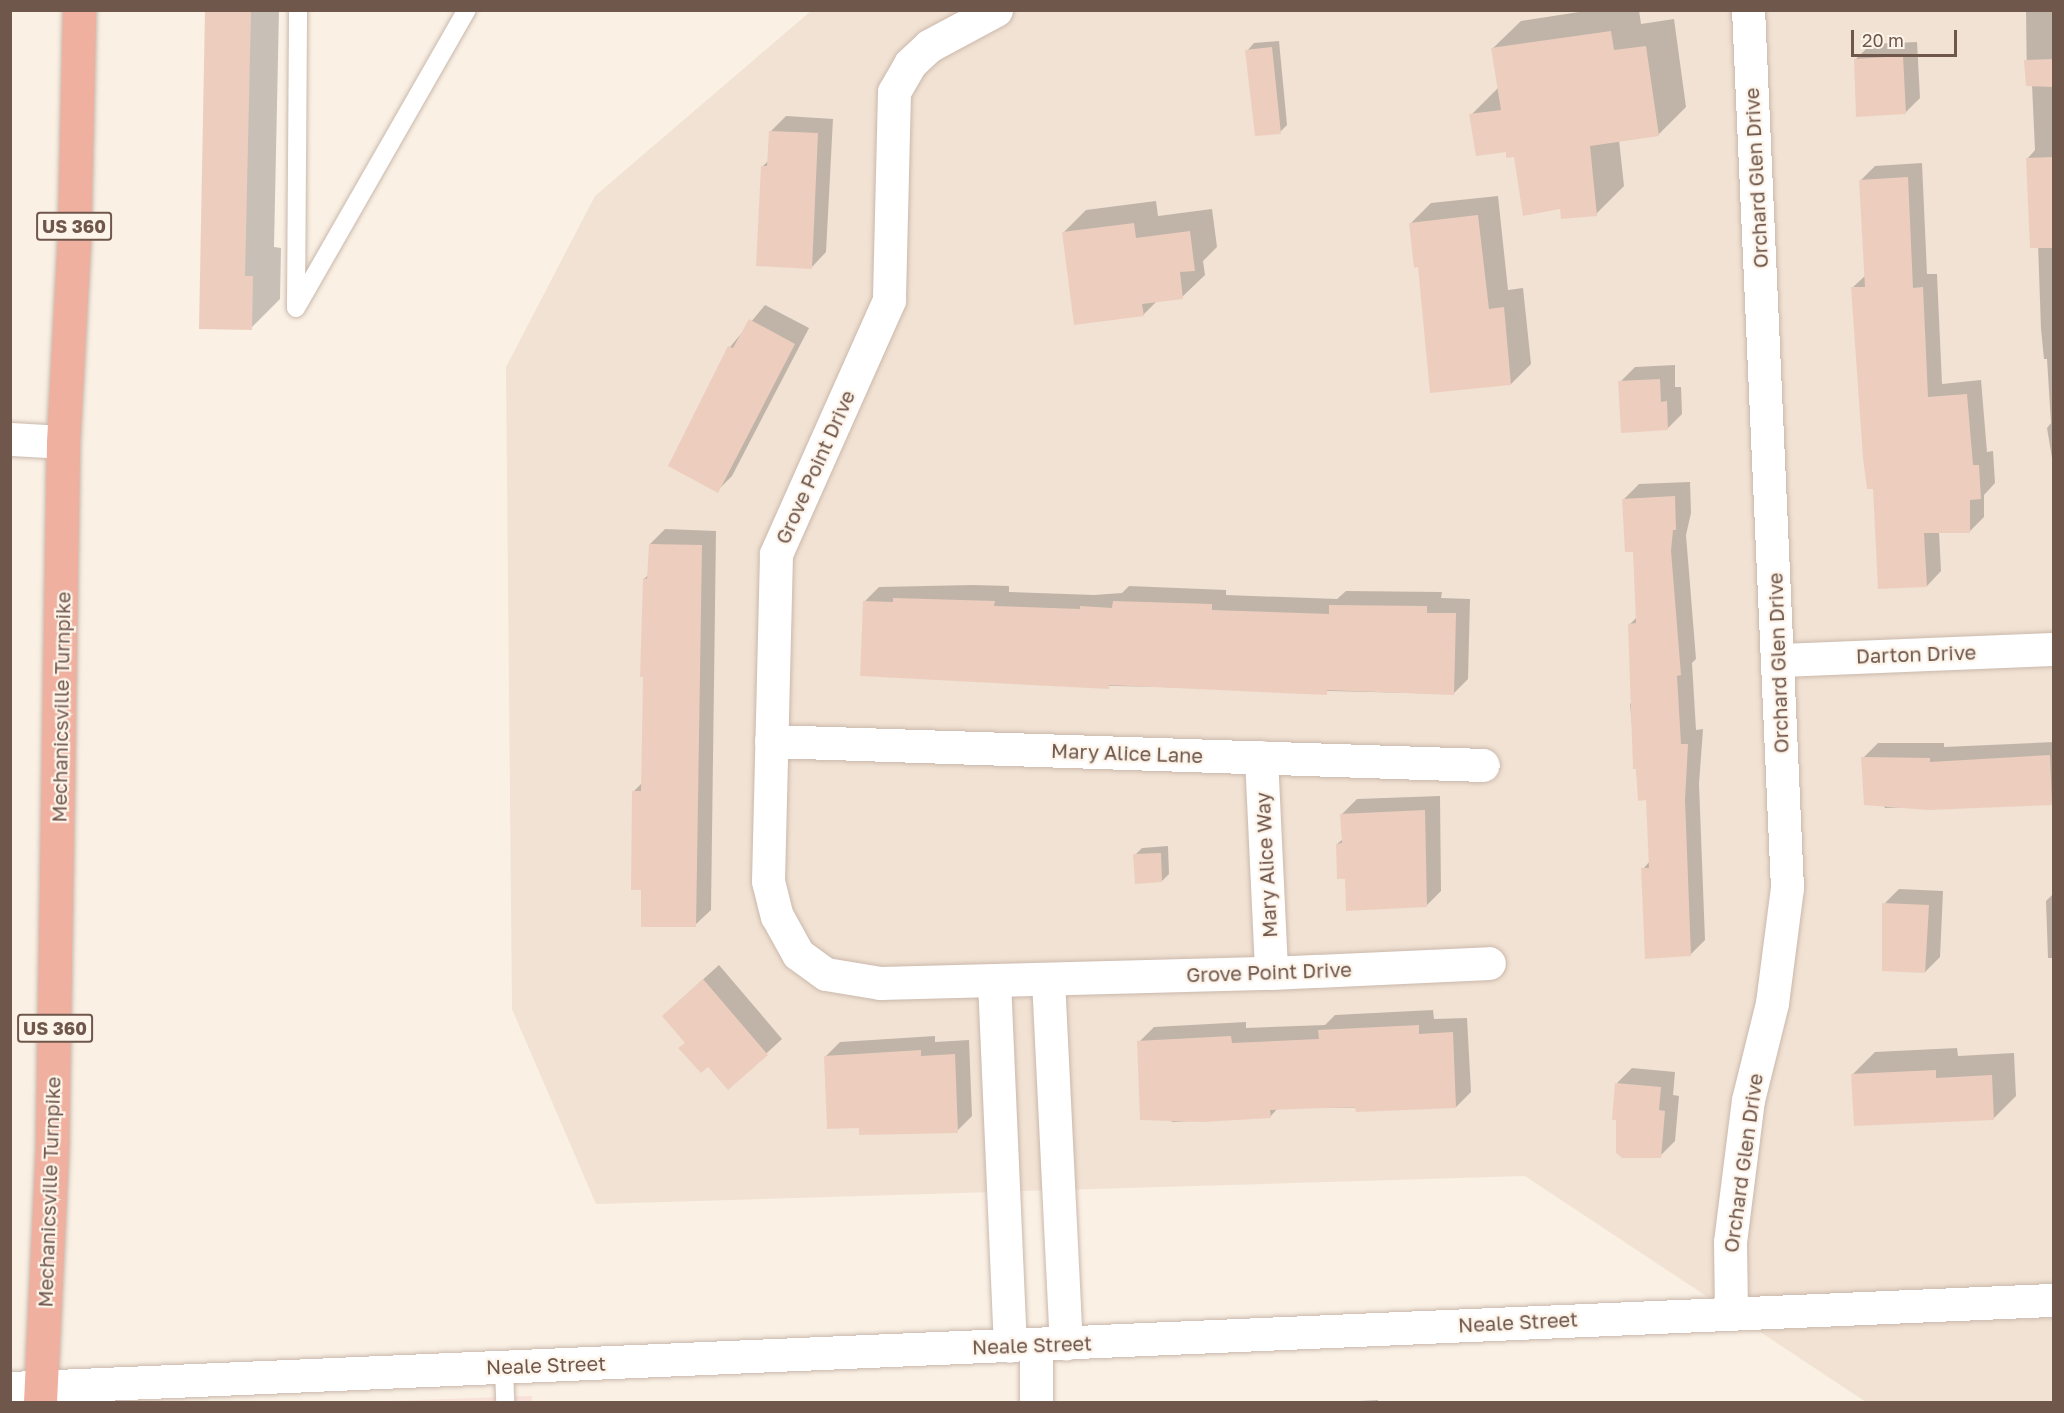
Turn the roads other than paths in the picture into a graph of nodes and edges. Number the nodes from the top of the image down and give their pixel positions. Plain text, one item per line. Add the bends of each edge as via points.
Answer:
1 (80, 10) edge
2 (298, 10) edge
3 (467, 10) edge
4 (996, 10) edge
5 (1748, 10) edge
6 (10, 439) edge
7 (63, 442) junction
8 (2054, 649) edge
9 (1779, 660) junction
10 (771, 741) junction
11 (1261, 757) junction
12 (1483, 765) dead end
13 (1490, 963) dead end
14 (1270, 973) junction
15 (1048, 979) junction
16 (994, 981) junction
17 (2054, 1300) edge
18 (1731, 1312) junction
19 (1037, 1345) junction
20 (504, 1367) junction
21 (30, 1392) edge
22 (505, 1402) edge
23 (1036, 1402) edge

1 - 7 highway, Mechanicsville Turnpike / US 360
2 - 3 lane via 296,308
4 - 10 street, Grove Point Drive via 929,46 910,64 894,92 890,125 889,300 776,554
5 - 9 street, Orchard Glen Drive
6 - 7 street
7 - 21 highway, Mechanicsville Turnpike / US 360 via 59,849
8 - 9 street, Darton Drive
9 - 18 street, Orchard Glen Drive via 1787,888 1772,1003 1748,1100 1730,1242
10 - 11 street, Mary Alice Lane
10 - 16 street, Grove Point Drive via 768,881 777,916 798,954 826,974 880,983
11 - 12 street, Mary Alice Lane
11 - 14 street, Mary Alice Way
13 - 14 street, Grove Point Drive
14 - 15 street, Grove Point Drive
15 - 16 street, Grove Point Drive
15 - 19 street
16 - 19 street
17 - 18 street, Neale Street
18 - 19 street, Neale Street
19 - 20 street, Neale Street
19 - 23 street
20 - 21 street, Neale Street
20 - 22 lane

